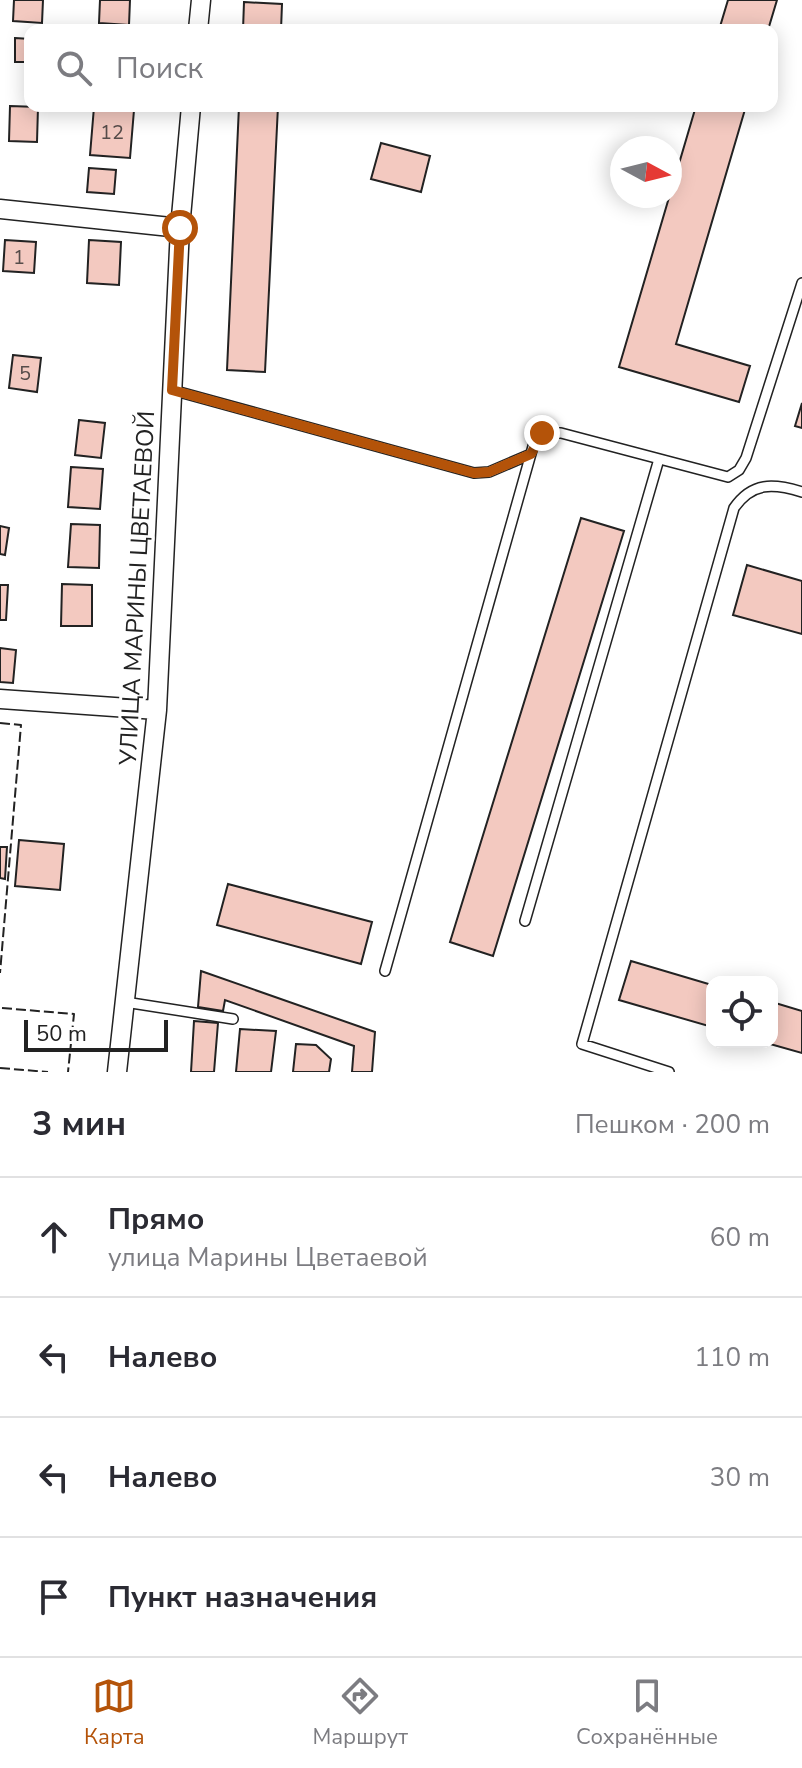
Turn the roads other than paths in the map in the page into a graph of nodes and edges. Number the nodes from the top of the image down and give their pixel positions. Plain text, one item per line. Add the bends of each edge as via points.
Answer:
1 (201, 0) edge
2 (199, 24) edge
3 (190, 112) edge
4 (0, 209) edge
5 (180, 228) junction
6 (802, 283) edge
7 (172, 390) junction
8 (531, 454) junction
9 (659, 459) junction
10 (802, 492) edge
11 (0, 699) edge
12 (157, 710) junction
13 (525, 921) dead end
14 (385, 971) dead end
15 (125, 1002) junction
16 (233, 1019) dead end
17 (117, 1072) edge
18 (669, 1072) edge

1 - 2 street
3 - 5 street, УЛИЦА МАРИНЫ ЦВЕТАЕВОЙ
4 - 5 street
5 - 7 street, УЛИЦА МАРИНЫ ЦВЕТАЕВОЙ
6 - 9 lane via 739,470 728,477
7 - 8 lane via 474,473
7 - 12 street, УЛИЦА МАРИНЫ ЦВЕТАЕВОЙ
8 - 9 lane via 542,433 553,432
8 - 14 lane
9 - 13 lane
10 - 18 lane via 768,484 742,497 734,508 582,1044
11 - 12 street
12 - 15 street, УЛИЦА МАРИНЫ ЦВЕТАЕВОЙ
15 - 16 lane
15 - 17 street, УЛИЦА МАРИНЫ ЦВЕТАЕВОЙ

